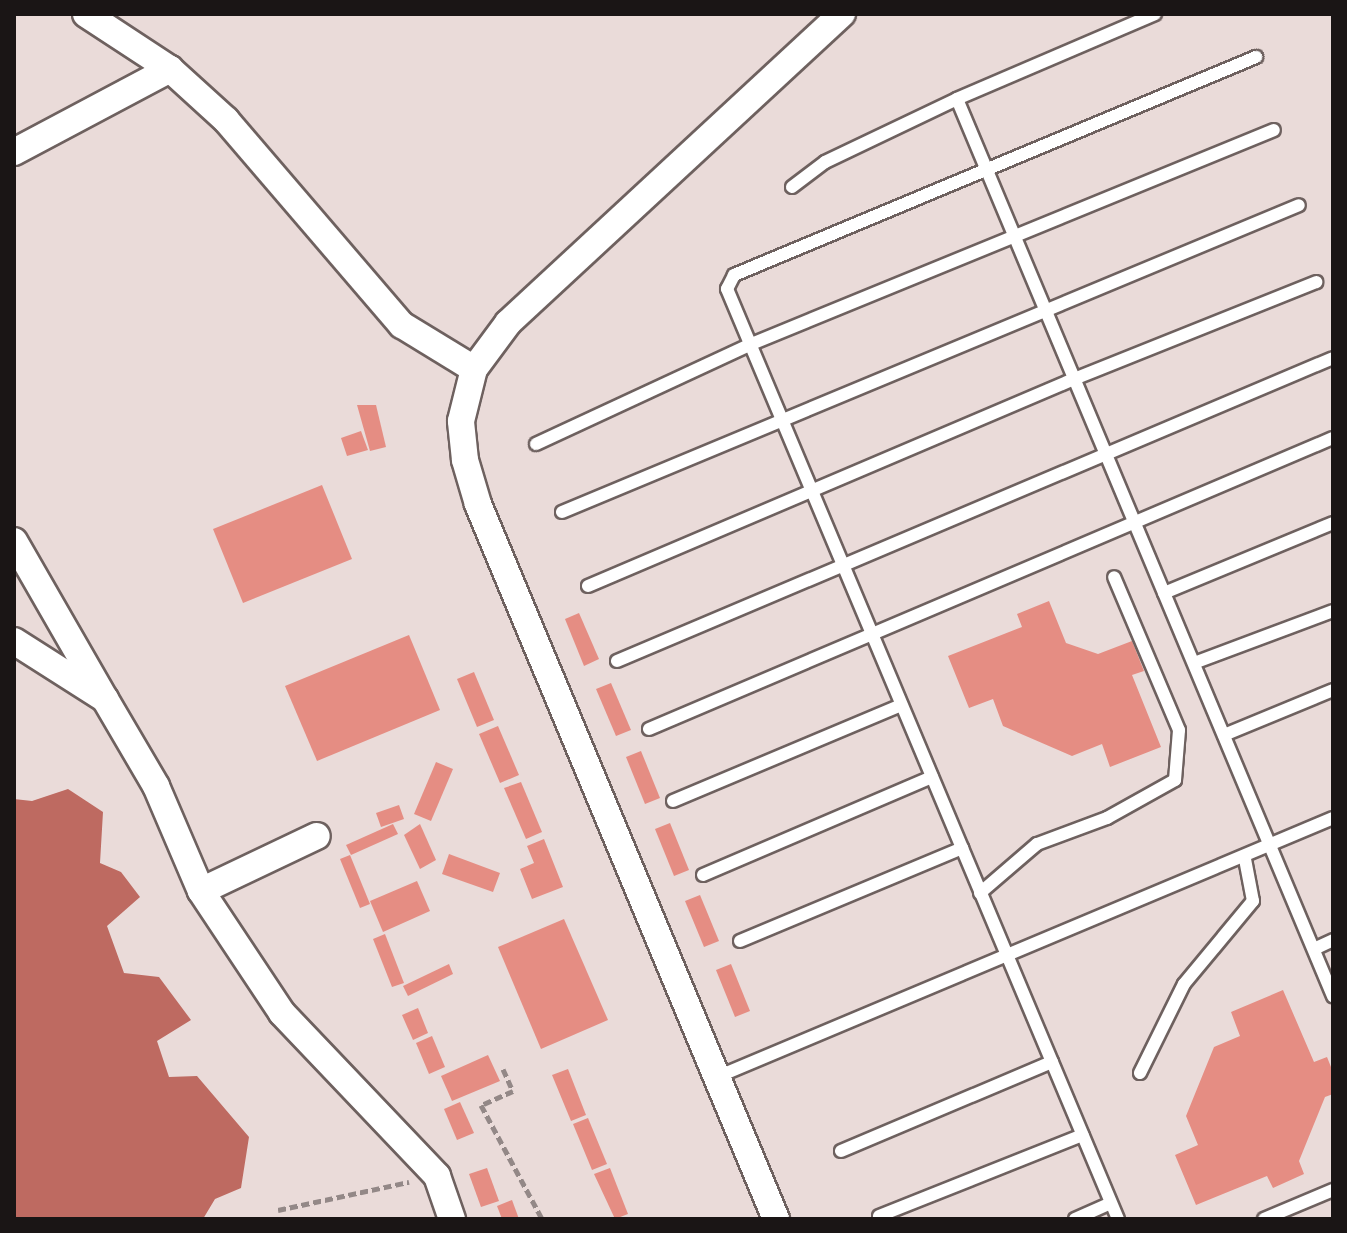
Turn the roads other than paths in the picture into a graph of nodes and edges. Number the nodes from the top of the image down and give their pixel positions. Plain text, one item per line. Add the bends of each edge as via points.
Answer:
1 (86, 14) edge
2 (842, 14) edge
3 (1155, 14) edge
4 (1256, 57) dead end
5 (170, 69) junction
6 (957, 99) junction
7 (1274, 130) dead end
8 (14, 152) edge
9 (986, 170) junction
10 (792, 187) dead end
11 (1299, 205) dead end
12 (1015, 239) junction
13 (1316, 282) dead end
14 (1045, 310) junction
15 (749, 345) junction
16 (1333, 358) edge
17 (474, 369) junction
18 (1074, 379) junction
19 (779, 418) junction
20 (1333, 438) edge
21 (536, 444) dead end
22 (1106, 455) junction
23 (811, 492) junction
24 (562, 512) dead end
25 (1134, 521) junction
26 (1333, 523) edge
27 (14, 541) edge
28 (842, 566) junction
29 (1114, 577) dead end
30 (588, 586) dead end
31 (1164, 593) junction
32 (1333, 611) edge
33 (871, 634) junction
34 (14, 641) edge
35 (617, 661) dead end
36 (1194, 663) junction
37 (1333, 690) edge
38 (105, 699) junction
39 (901, 705) junction
40 (649, 729) dead end
41 (1224, 735) junction
42 (932, 777) junction
43 (673, 801) dead end
44 (1333, 818) edge
45 (317, 836) dead end
46 (1272, 847) junction
47 (962, 848) junction
48 (1245, 859) junction
49 (703, 875) dead end
50 (201, 891) junction
51 (980, 893) junction
52 (1333, 940) edge
53 (740, 941) dead end
54 (1314, 949) junction
55 (1008, 958) junction
56 (1333, 996) edge
57 (1052, 1062) junction
58 (1140, 1073) dead end
59 (717, 1077) junction
60 (1083, 1135) junction
61 (841, 1151) dead end
62 (1333, 1190) edge
63 (1111, 1203) junction
64 (879, 1216) dead end
65 (452, 1219) edge
66 (776, 1219) edge
67 (1075, 1219) edge
68 (1118, 1219) edge
69 (1264, 1219) edge

1 - 5 street
2 - 17 street via 527,304
3 - 6 lane
4 - 9 lane
5 - 8 street
5 - 17 street via 226,120 402,325
6 - 9 lane
6 - 10 lane via 825,162
7 - 12 lane
9 - 12 lane
9 - 15 lane via 734,275 727,289
11 - 14 lane
12 - 14 lane
12 - 15 lane
13 - 18 lane
14 - 18 lane
14 - 19 lane
15 - 19 lane
15 - 21 lane
16 - 22 lane
17 - 59 street via 461,421 474,492
18 - 22 lane
18 - 23 lane
19 - 23 lane
19 - 24 lane
20 - 25 lane
22 - 25 lane
22 - 28 lane
23 - 28 lane
23 - 30 lane
25 - 31 lane
25 - 33 lane
26 - 31 lane
27 - 38 street
28 - 33 lane
28 - 35 lane
29 - 51 lane via 1179,730 1175,780 1107,818 1037,844
31 - 36 lane
32 - 36 lane
33 - 39 lane
33 - 40 lane
34 - 38 street
36 - 41 lane
37 - 41 lane
38 - 50 street via 156,786
39 - 42 lane
39 - 43 lane
41 - 46 lane
42 - 47 lane
42 - 49 lane
44 - 46 lane
45 - 50 street
46 - 48 lane
46 - 54 lane
47 - 51 lane
47 - 53 lane
48 - 55 lane
48 - 58 lane via 1253,901 1184,984
50 - 65 street via 282,1013 437,1176
51 - 55 lane
52 - 54 lane
54 - 56 lane
55 - 57 lane
55 - 59 lane
57 - 60 lane
57 - 61 lane
59 - 66 street
60 - 63 lane
60 - 64 lane
62 - 69 lane
63 - 67 lane
63 - 68 lane

